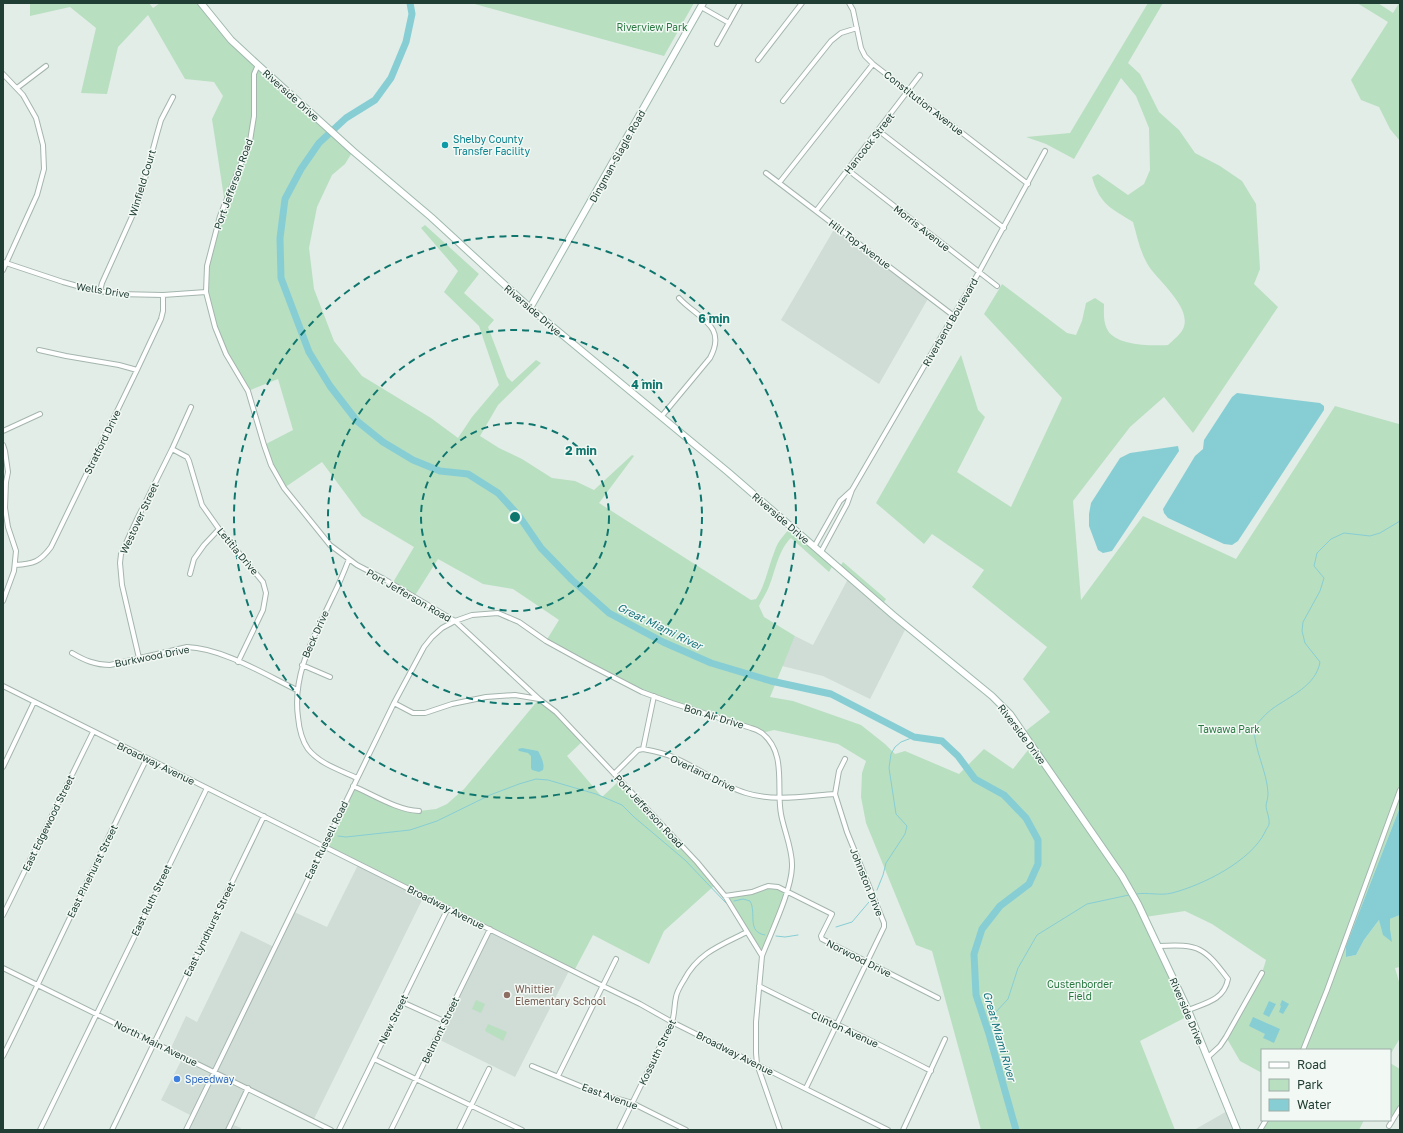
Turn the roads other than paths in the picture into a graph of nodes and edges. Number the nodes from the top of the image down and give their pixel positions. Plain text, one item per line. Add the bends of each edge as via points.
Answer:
1 (201, 3) edge
2 (740, 3) edge
3 (802, 3) edge
4 (849, 3) edge
5 (702, 5) edge
6 (729, 23) junction
7 (857, 28) junction
8 (717, 44) dead end
9 (758, 60) dead end
10 (873, 64) junction
11 (258, 65) junction
12 (46, 66) dead end
13 (3, 74) edge
14 (920, 75) dead end
15 (17, 88) junction
16 (909, 91) junction
17 (173, 97) dead end
18 (783, 101) dead end
19 (879, 131) junction
20 (1045, 151) dead end
21 (848, 170) junction
22 (766, 172) dead end
23 (779, 183) junction
24 (1028, 184) junction
25 (816, 211) junction
26 (1004, 228) junction
27 (4, 262) edge
28 (3, 270) edge
29 (979, 272) junction
30 (997, 286) dead end
31 (100, 291) junction
32 (206, 292) junction
33 (163, 296) junction
34 (679, 298) dead end
35 (530, 308) junction
36 (954, 316) junction
37 (39, 350) dead end
38 (137, 370) junction
39 (191, 407) dead end
40 (40, 414) dead end
41 (661, 417) junction
42 (3, 432) edge
43 (3, 445) edge
44 (172, 449) junction
45 (4, 482) edge
46 (852, 490) junction
47 (218, 529) junction
48 (814, 547) junction
49 (821, 552) junction
50 (349, 559) junction
51 (15, 565) junction
52 (190, 574) dead end
53 (3, 601) edge
54 (455, 621) junction
55 (72, 653) dead end
56 (139, 658) junction
57 (238, 662) junction
58 (302, 665) junction
59 (330, 677) dead end
60 (3, 686) edge
61 (297, 690) junction
62 (654, 696) junction
63 (539, 699) junction
64 (34, 702) junction
65 (394, 703) junction
66 (93, 732) junction
67 (643, 749) junction
68 (147, 758) junction
69 (845, 758) dead end
70 (3, 767) edge
71 (614, 774) junction
72 (357, 778) junction
73 (354, 786) junction
74 (207, 788) junction
75 (1400, 790) edge
76 (835, 794) junction
77 (780, 798) junction
78 (420, 811) dead end
79 (264, 816) junction
80 (324, 846) junction
81 (787, 891) junction
82 (725, 896) junction
83 (448, 908) junction
84 (3, 915) edge
85 (490, 929) junction
86 (747, 932) junction
87 (1159, 946) junction
88 (762, 956) junction
89 (616, 959) dead end
90 (867, 962) junction
91 (3, 968) edge
92 (1262, 973) dead end
93 (38, 984) junction
94 (603, 986) junction
95 (759, 986) junction
96 (938, 998) dead end
97 (402, 1002) junction
98 (1188, 1010) junction
99 (96, 1013) junction
100 (444, 1021) junction
101 (672, 1022) junction
102 (836, 1025) junction
103 (945, 1039) dead end
104 (154, 1042) junction
105 (1303, 1049) edge
106 (3, 1056) edge
107 (1207, 1058) junction
108 (374, 1059) junction
109 (757, 1064) junction
110 (532, 1066) dead end
111 (489, 1069) dead end
112 (214, 1071) junction
113 (931, 1071) junction
114 (558, 1076) junction
115 (416, 1079) junction
116 (248, 1088) junction
117 (806, 1088) junction
118 (632, 1103) junction
119 (471, 1106) junction
120 (1400, 1108) edge
121 (1389, 1126) dead end
122 (40, 1130) edge
123 (112, 1130) edge
124 (186, 1130) edge
125 (228, 1130) edge
126 (331, 1130) edge
127 (339, 1130) edge
128 (391, 1130) edge
129 (459, 1130) edge
130 (522, 1130) edge
131 (619, 1130) edge
132 (686, 1130) edge
133 (780, 1130) edge
134 (888, 1130) edge
135 (903, 1130) edge
136 (1237, 1130) edge

1 - 11 main road, Riverside Drive via 231,40
2 - 6 street
3 - 9 street
4 - 7 street, Constitution Avenue
5 - 6 street
5 - 35 main road, Dingman-Slagle Road
6 - 8 street
7 - 10 street, Constitution Avenue via 861,48
7 - 18 street via 841,33 831,41
10 - 16 street, Constitution Avenue
10 - 23 street
11 - 32 street, Port Jefferson Road via 253,78 254,116 250,141 220,216 207,266
11 - 35 main road, Riverside Drive
12 - 15 street
13 - 15 street
14 - 16 street, Hancock Street
15 - 27 street via 36,118 43,145 44,169 38,195
16 - 19 street, Hancock Street
16 - 24 street, Constitution Avenue
17 - 31 street, Winfield Court via 156,134 131,223
19 - 21 street, Hancock Street
19 - 26 street
20 - 24 street, Riverbend Boulevard
21 - 25 street, Hancock Street
21 - 29 street, Morris Avenue
22 - 23 street, Hill Top Avenue
23 - 25 street, Hill Top Avenue
24 - 26 street, Riverbend Boulevard
25 - 36 street, Hill Top Avenue
26 - 29 street, Riverbend Boulevard
27 - 28 street
27 - 31 street, Wells Drive via 63,282
29 - 30 street, Morris Avenue
29 - 36 street, Riverbend Boulevard
31 - 33 street, Wells Drive
32 - 33 street, Wells Drive
32 - 50 street, Port Jefferson Road via 215,327 226,354 248,391 264,445 277,476 330,545
33 - 38 street, Stratford Drive via 161,319
34 - 41 street via 706,320 715,332 715,349
35 - 41 main road, Riverside Drive
36 - 46 street, Riverbend Boulevard
37 - 38 street via 119,364
38 - 51 street, Stratford Drive via 51,546 39,561
39 - 44 street, Westover Street
40 - 42 street
41 - 48 main road, Riverside Drive
43 - 45 street via 8,472
44 - 47 street, Letitia Drive via 187,457 202,505
44 - 56 street, Westover Street via 121,554 122,585
45 - 51 street via 8,527 16,551
46 - 48 street via 840,501
46 - 49 street
47 - 52 street via 194,559
47 - 57 street, Letitia Drive via 263,582 266,593 263,610
48 - 49 main road, Riverside Drive
49 - 87 main road, Riverside Drive via 1010,714 1122,876
50 - 54 street, Port Jefferson Road
50 - 58 street, Beck Drive via 310,642
51 - 53 street
54 - 62 street, Bon Air Drive via 472,615 498,612 586,663
54 - 63 street, Port Jefferson Road
54 - 65 street, East Russell Road via 437,633 424,647
55 - 56 street, Burkwood Drive via 86,661 101,665
56 - 57 street, Burkwood Drive via 192,648
57 - 61 street, Burkwood Drive
58 - 59 street
58 - 61 street, Beck Drive
60 - 64 street, Broadway Avenue
61 - 72 street, Beck Drive via 299,731 308,748 326,764
62 - 67 street
62 - 77 street, Bon Air Drive via 762,733 774,750 779,767
63 - 65 street via 515,695 486,697 426,713 413,713
63 - 71 street, Port Jefferson Road via 556,712
64 - 66 street, Broadway Avenue
64 - 70 street
65 - 72 street, East Russell Road
66 - 68 street, Broadway Avenue
66 - 84 street, East Edgewood Street
67 - 71 street via 638,750
67 - 77 street, Overland Drive via 675,758 714,780 748,794
68 - 74 street, Broadway Avenue
68 - 93 street, East Pinehurst Street
69 - 76 street, Johnston Drive via 839,771
71 - 82 street, Port Jefferson Road via 697,862
72 - 73 street, East Russell Road
73 - 78 street via 400,807
73 - 80 street, East Russell Road
74 - 79 street, Broadway Avenue
74 - 99 street, East Ruth Street
75 - 105 street
76 - 77 street, Overland Drive
76 - 90 street, Johnston Drive via 846,832 884,923
77 - 81 street, Bon Air Drive via 780,812 792,867
79 - 80 street, Broadway Avenue
79 - 104 street, East Lyndhurst Street
80 - 83 street, Broadway Avenue
80 - 112 street, East Russell Road
81 - 82 street, Norwood Drive via 768,886 752,892
81 - 88 street, Bon Air Drive
81 - 90 street, Norwood Drive via 832,914 821,936 822,939
82 - 86 street, Port Jefferson Road
83 - 85 street, Broadway Avenue
83 - 97 street, New Street
85 - 94 street, Broadway Avenue
85 - 100 street, Belmont Street
86 - 88 street, Port Jefferson Road
86 - 101 street, Kossuth Street via 716,948 690,969 675,997
87 - 98 main road, Riverside Drive
87 - 98 street via 1193,946 1206,953 1228,978 1224,991 1211,1001
88 - 95 street
89 - 94 street
90 - 96 street, Norwood Drive
90 - 102 street, Johnston Drive
91 - 93 street, North Main Avenue
92 - 107 street via 1226,1038
93 - 99 street, North Main Avenue
93 - 106 street, East Pinehurst Street
94 - 101 street, Broadway Avenue
94 - 114 street
95 - 102 street, Clinton Avenue
95 - 109 street via 756,1022
97 - 100 street
97 - 108 street, New Street
98 - 107 main road, Riverside Drive
99 - 104 street, North Main Avenue
99 - 122 street, East Ruth Street
100 - 115 street, Belmont Street
101 - 109 street, Broadway Avenue
101 - 118 street, Kossuth Street
102 - 113 street, Clinton Avenue
102 - 117 street, Johnston Drive
103 - 113 street
104 - 112 street, North Main Avenue
104 - 123 street, East Lyndhurst Street
107 - 136 main road, Riverside Drive
108 - 115 street
108 - 127 street, New Street
109 - 117 street, Broadway Avenue
109 - 133 street
110 - 114 street, East Avenue
111 - 119 street
112 - 116 street, North Main Avenue
112 - 124 street, East Russell Road
113 - 135 street
114 - 118 street, East Avenue via 597,1093
115 - 119 street
115 - 128 street, Belmont Street
116 - 125 street
116 - 126 street, North Main Avenue
117 - 134 street, Broadway Avenue
118 - 131 street, Kossuth Street
118 - 132 street, East Avenue
119 - 129 street
119 - 130 street
120 - 121 street

